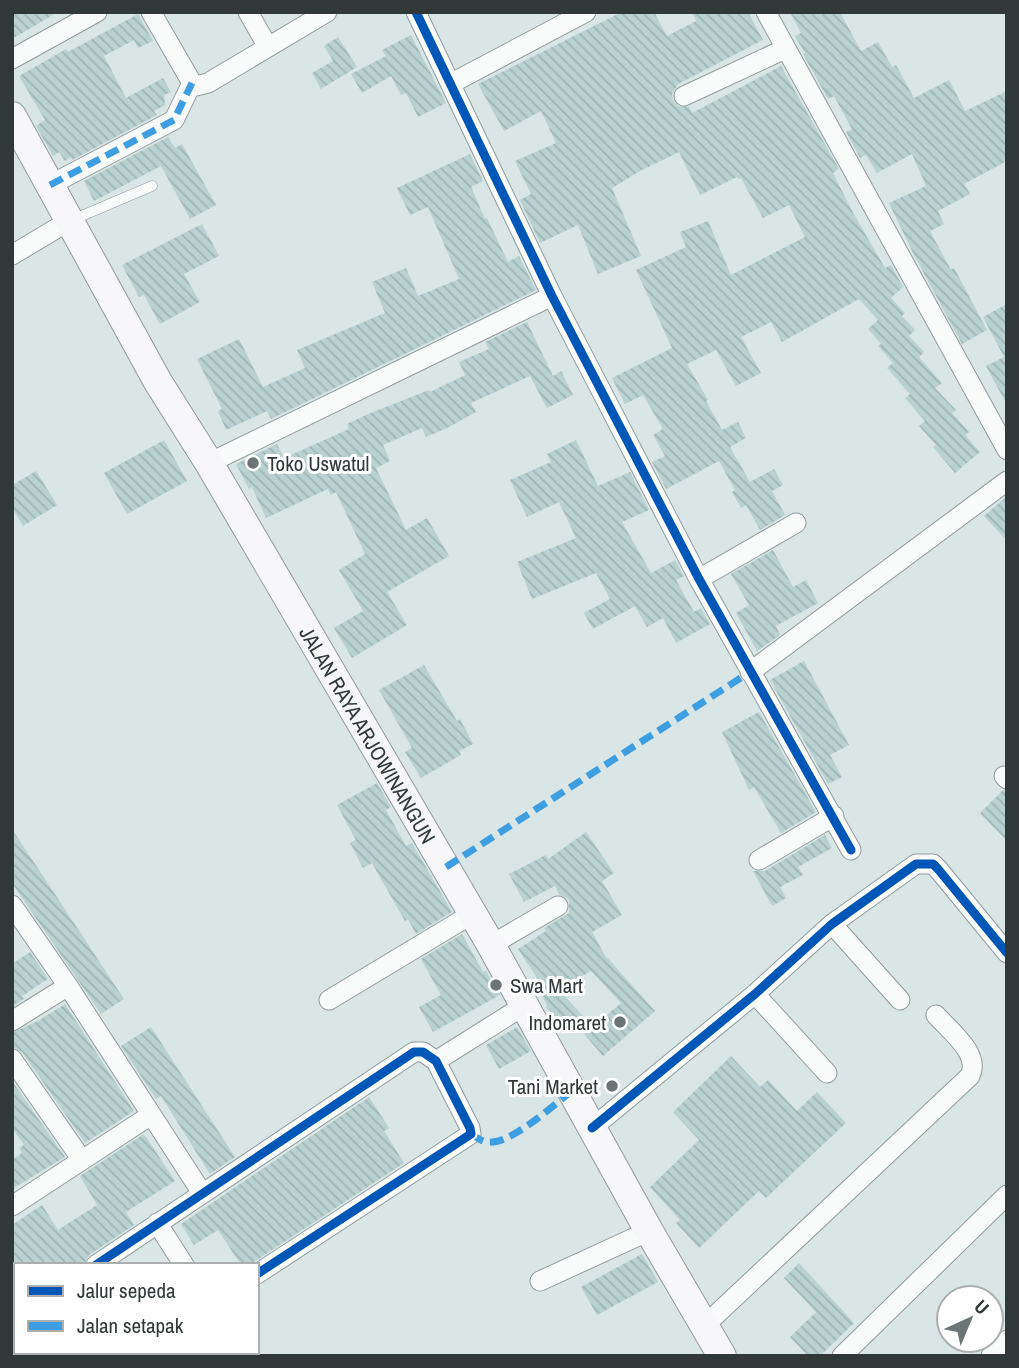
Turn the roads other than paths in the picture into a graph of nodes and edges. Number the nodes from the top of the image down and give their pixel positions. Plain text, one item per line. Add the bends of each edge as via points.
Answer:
1 (97, 12) edge
2 (151, 12) edge
3 (248, 12) edge
4 (327, 12) edge
5 (416, 12) edge
6 (586, 12) edge
7 (766, 12) edge
8 (268, 47) junction
9 (785, 49) junction
10 (12, 58) edge
11 (192, 83) junction
12 (452, 83) junction
13 (684, 96) dead end
14 (12, 116) edge
15 (51, 185) junction
16 (152, 186) dead end
17 (69, 221) junction
18 (12, 255) edge
19 (552, 296) junction
20 (1007, 450) edge
21 (209, 463) junction
22 (1007, 481) edge
23 (796, 523) dead end
24 (699, 579) junction
25 (750, 672) junction
26 (834, 816) junction
27 (851, 850) dead end
28 (759, 860) dead end
29 (12, 905) edge
30 (558, 906) dead end
31 (472, 914) junction
32 (831, 925) junction
33 (491, 945) junction
34 (1007, 953) edge
35 (68, 986) junction
36 (755, 994) junction
37 (329, 1000) dead end
38 (900, 1000) dead end
39 (525, 1005) junction
40 (936, 1015) dead end
41 (12, 1021) edge
42 (12, 1059) edge
43 (436, 1060) junction
44 (827, 1073) dead end
45 (151, 1115) junction
46 (592, 1128) junction
47 (82, 1160) junction
48 (202, 1193) junction
49 (1007, 1195) edge
50 (13, 1204) edge
51 (157, 1223) junction
52 (649, 1231) junction
53 (99, 1263) edge
54 (183, 1263) edge
55 (259, 1273) edge
56 (540, 1281) dead end
57 (704, 1326) junction
58 (1007, 1340) edge
59 (722, 1356) edge
60 (842, 1356) edge
61 (990, 1356) edge

1 - 10 street
2 - 11 street
3 - 8 street
4 - 8 street
5 - 12 street
6 - 12 street
7 - 9 street
8 - 11 street via 208,83
9 - 13 street
9 - 20 street
11 - 15 street via 174,120
12 - 19 street
14 - 15 main road, JALAN RAYA ARJOWINANGUN
15 - 17 main road, JALAN RAYA ARJOWINANGUN
16 - 17 lane
17 - 18 street
17 - 21 main road, JALAN RAYA ARJOWINANGUN via 158,382
19 - 21 street
19 - 24 street
21 - 31 main road, JALAN RAYA ARJOWINANGUN
22 - 25 street
23 - 24 street
24 - 25 street
25 - 26 street
26 - 27 street
26 - 28 street
29 - 35 street
30 - 33 street
31 - 33 main road, JALAN RAYA ARJOWINANGUN
31 - 37 street
32 - 34 street via 916,864 933,864
32 - 36 street
32 - 38 street
33 - 39 main road, JALAN RAYA ARJOWINANGUN
35 - 41 street
35 - 45 street
36 - 44 street
36 - 46 street
39 - 43 street
39 - 46 main road, JALAN RAYA ARJOWINANGUN
40 - 57 street via 973,1057 970,1076
42 - 47 street
43 - 48 street via 414,1052
43 - 55 street via 471,1134
45 - 47 street
45 - 48 street
46 - 52 main road, JALAN RAYA ARJOWINANGUN
47 - 50 street
48 - 51 street
49 - 60 street
51 - 53 street
51 - 54 street
52 - 56 street
52 - 57 main road, JALAN RAYA ARJOWINANGUN
57 - 59 main road, JALAN RAYA ARJOWINANGUN
58 - 61 street

